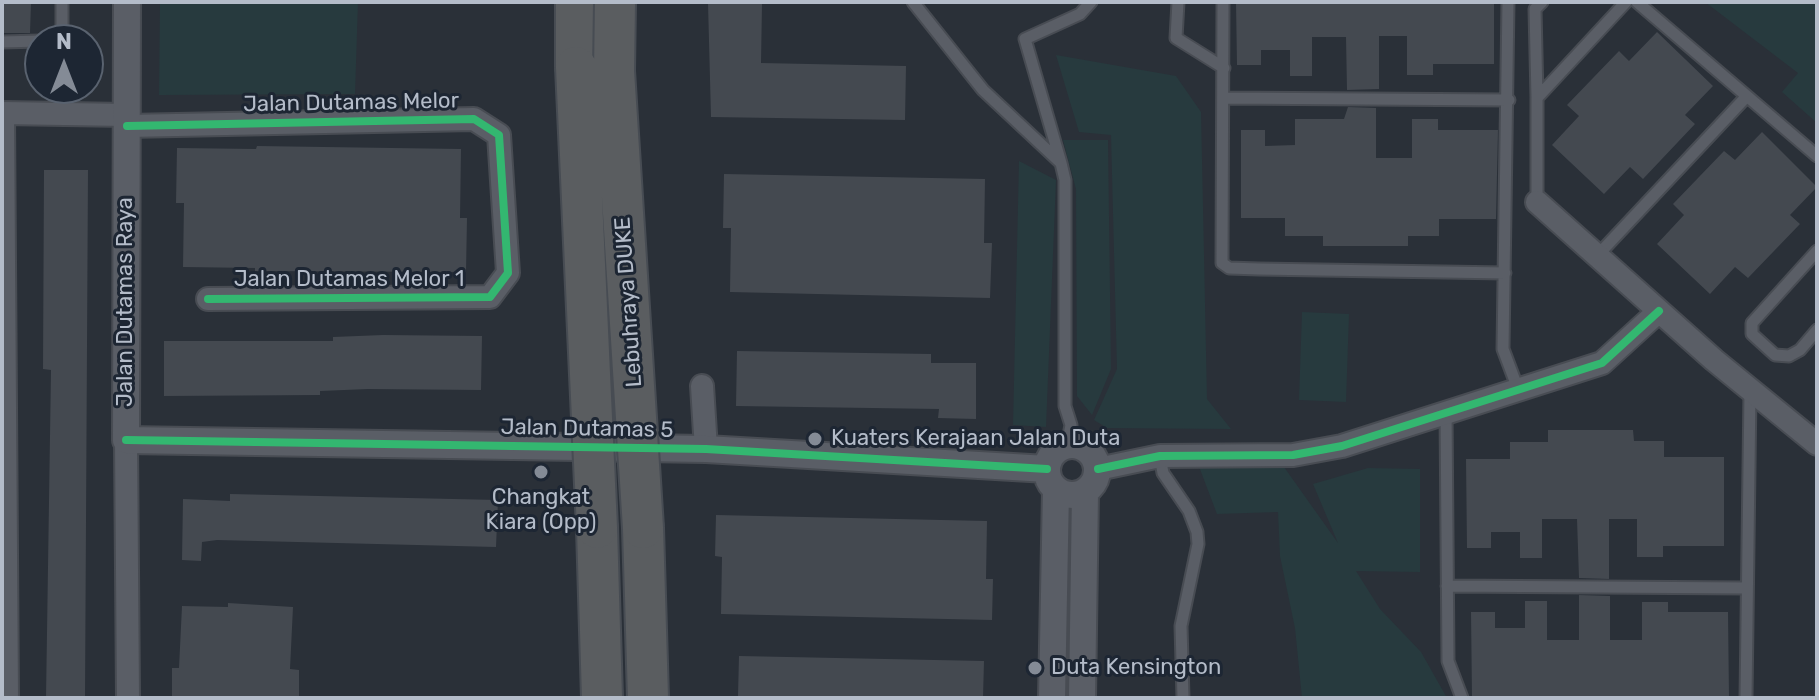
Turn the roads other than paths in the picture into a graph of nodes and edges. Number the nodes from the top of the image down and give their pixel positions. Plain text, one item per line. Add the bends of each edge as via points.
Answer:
1 (62, 2) edge
2 (127, 2) edge
3 (576, 2) edge
4 (615, 2) edge
5 (913, 2) edge
6 (1091, 2) edge
7 (1178, 2) edge
8 (1223, 2) edge
9 (1508, 2) edge
10 (1542, 2) edge
11 (1626, 2) edge
12 (1637, 2) edge
13 (62, 24) edge
14 (24, 41) edge
15 (2, 42) edge
16 (1224, 68) junction
17 (1747, 96) junction
18 (1224, 98) junction
19 (1537, 98) junction
20 (1509, 100) junction
21 (3, 114) edge
22 (127, 120) junction
23 (1817, 156) edge
24 (1061, 163) junction
25 (3, 169) edge
26 (1537, 202) joint
27 (1817, 251) edge
28 (1597, 256) junction
29 (1505, 273) junction
30 (490, 297) joint
31 (208, 299) dead end
32 (1659, 311) junction
33 (3, 315) edge
34 (1817, 330) edge
35 (702, 386) dead end
36 (1518, 389) junction
37 (1750, 391) junction
38 (1446, 411) junction
39 (126, 440) junction
40 (1817, 444) edge
41 (1067, 446) junction
42 (706, 449) junction
43 (1160, 456) junction
44 (1098, 469) junction
45 (4, 474) edge
46 (1052, 479) junction
47 (1085, 492) junction
48 (1447, 586) junction
49 (1747, 588) junction
50 (4, 623) edge
51 (7, 698) edge
52 (128, 698) edge
53 (602, 698) edge
54 (648, 698) edge
55 (1052, 698) edge
56 (1082, 698) edge
57 (1183, 698) edge
58 (1462, 698) edge
59 (1746, 698) edge

1 - 13 lane
2 - 22 street, Jalan Dutamas Raya
3 - 53 highway, Lebuhraya DUKE, bridge
4 - 54 highway, Lebuhraya DUKE, bridge via 614,71 643,528
5 - 24 lane via 983,90
6 - 24 lane via 1080,14 1025,39
7 - 16 lane via 1176,38
8 - 16 lane
9 - 20 lane
10 - 19 lane via 1535,9
11 - 19 lane
12 - 17 lane
14 - 15 lane
16 - 18 lane
17 - 23 lane
17 - 28 lane
18 - 20 lane
18 - 29 lane via 1219,254 1229,268
19 - 26 lane
20 - 29 lane
21 - 22 street
21 - 25 street
22 - 30 street, Jalan Dutamas Melor via 474,119 499,135 508,273
22 - 39 street, Jalan Dutamas Raya
24 - 41 lane via 1065,406 1071,425
25 - 33 street
26 - 28 street
27 - 34 lane via 1752,323 1752,334 1775,355 1789,356
28 - 32 street
29 - 36 lane via 1503,349
30 - 31 street, Jalan Dutamas Melor 1
32 - 36 street via 1602,363
32 - 37 street
33 - 45 street
35 - 42 street
36 - 38 street
37 - 40 street
37 - 49 lane
38 - 43 street via 1342,446 1293,455
38 - 48 lane
39 - 42 street, Jalan Dutamas 5
39 - 52 street, Jalan Dutamas Raya
41 - 44 street via 1089,451
41 - 46 street via 1054,453
42 - 46 street, Jalan Dutamas 5
43 - 44 street
43 - 57 lane via 1163,473 1197,532 1181,626
44 - 47 street
45 - 50 street
46 - 47 street via 1070,496
46 - 55 street
47 - 56 street
48 - 49 lane
48 - 58 lane via 1448,661
49 - 59 lane
50 - 51 street

